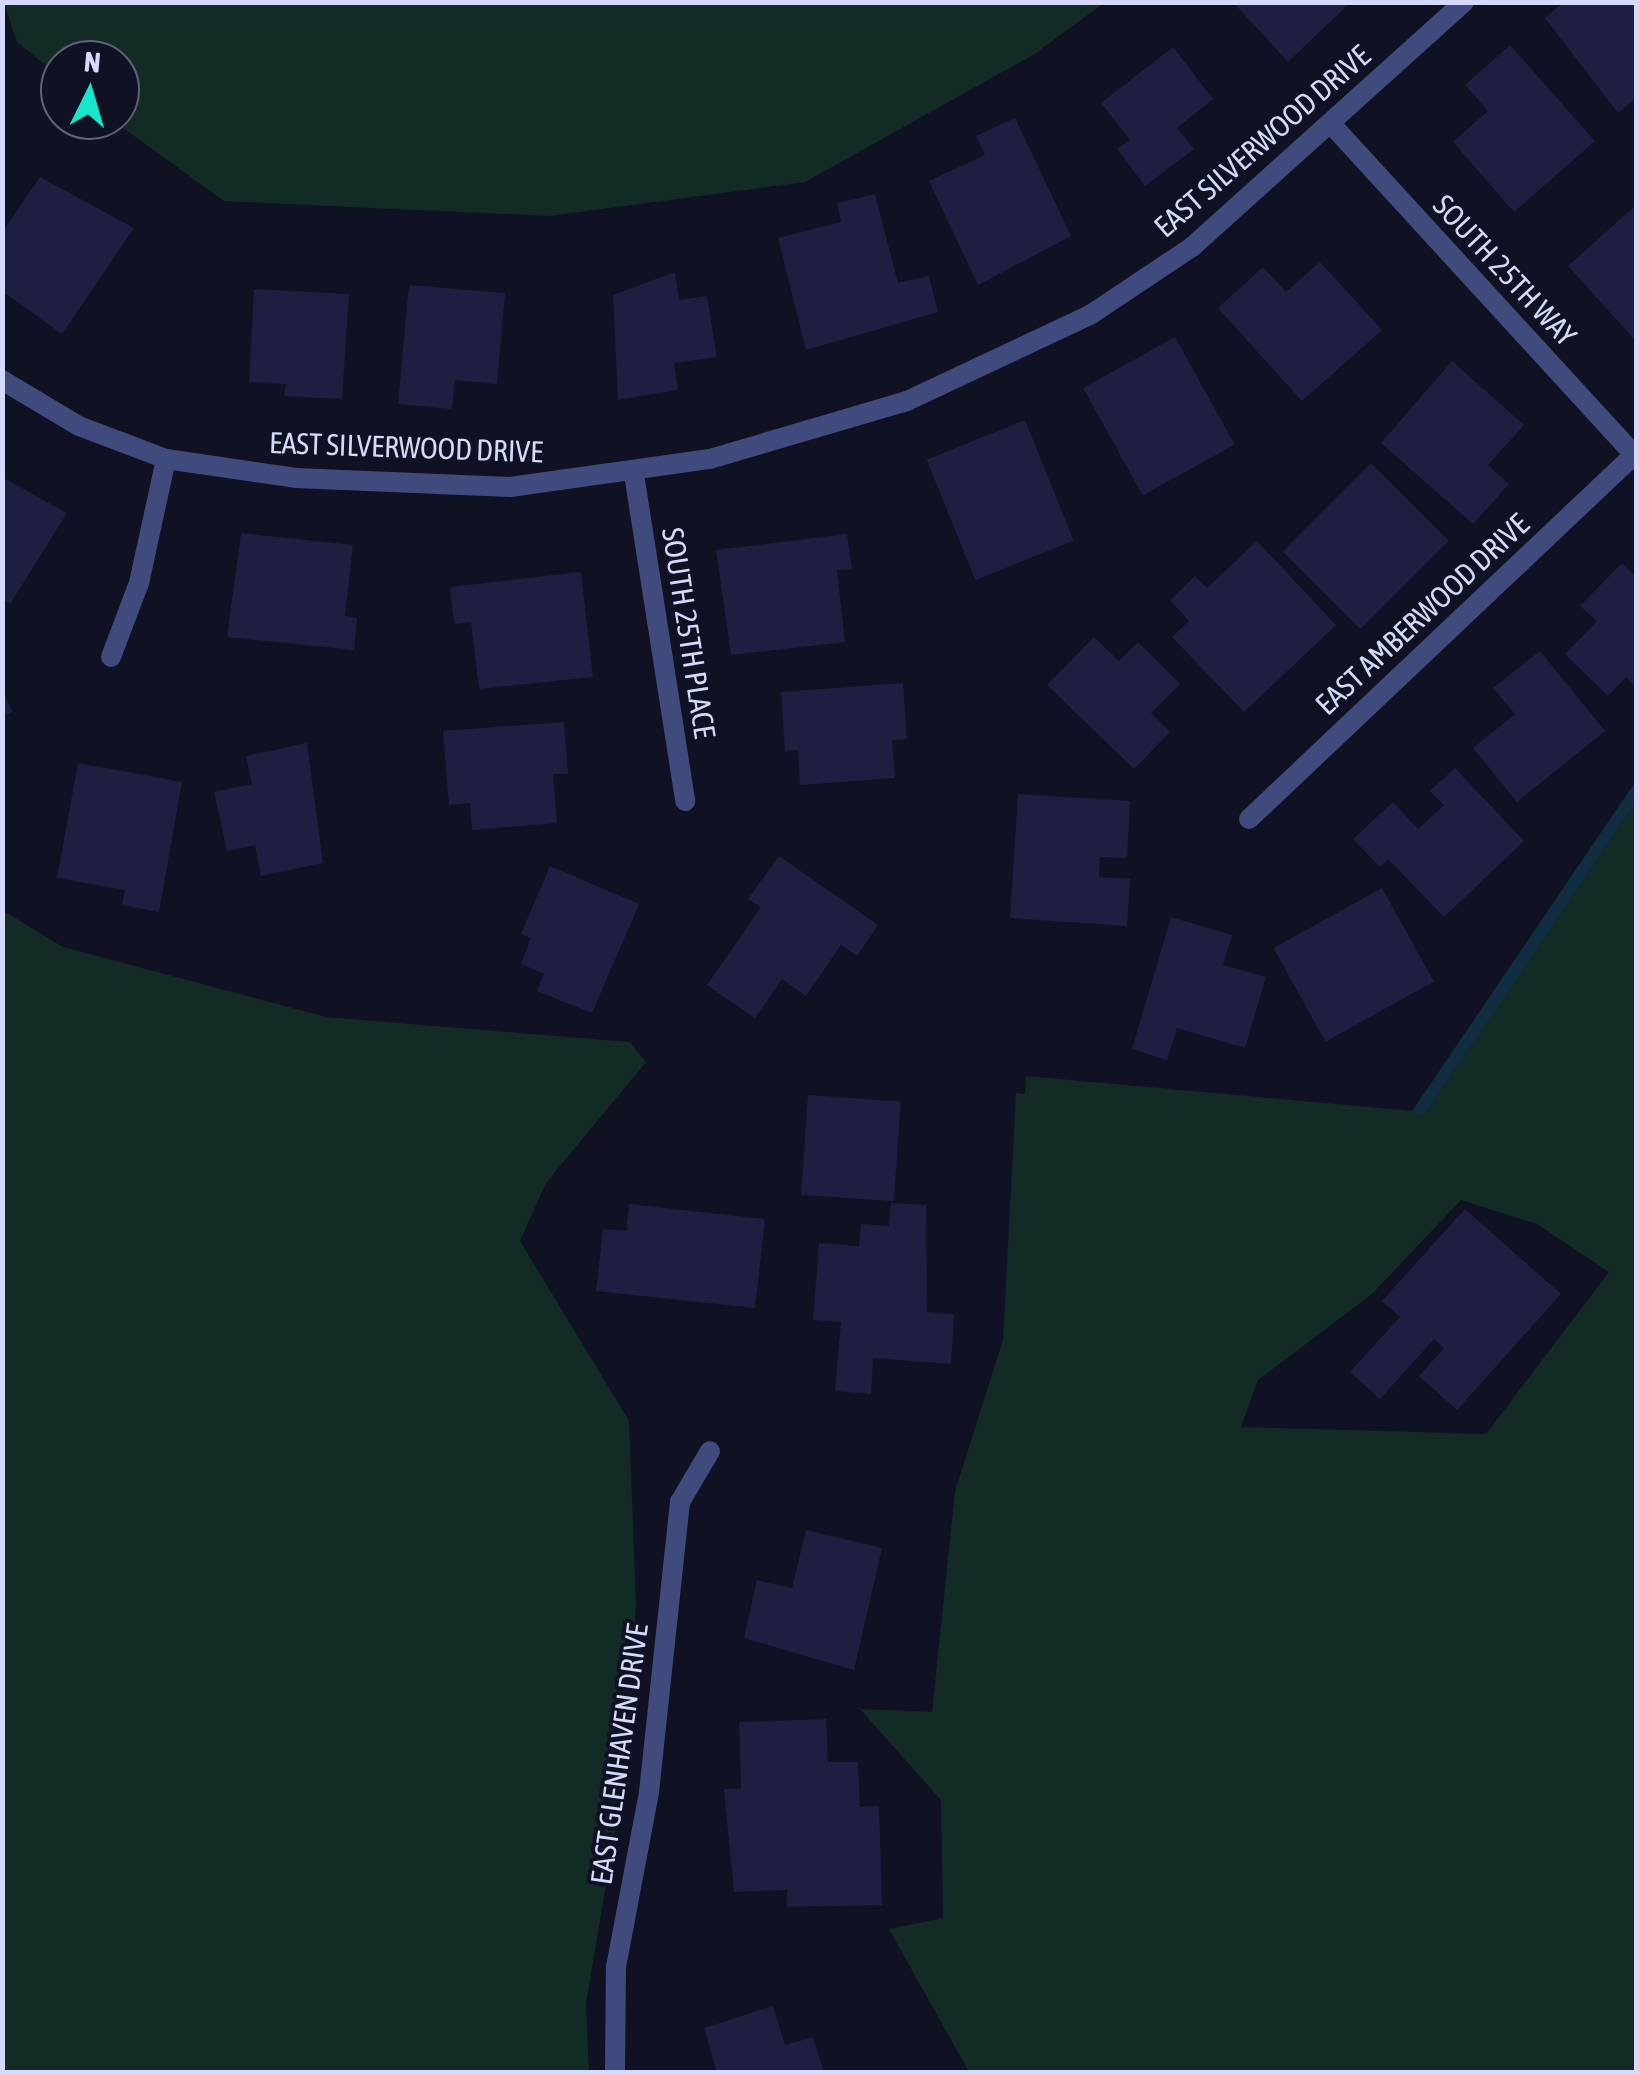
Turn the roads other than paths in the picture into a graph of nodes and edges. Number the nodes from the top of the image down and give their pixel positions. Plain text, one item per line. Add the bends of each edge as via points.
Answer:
1 (1464, 2) edge
2 (1332, 125) junction
3 (2, 380) edge
4 (1635, 453) edge
5 (166, 460) junction
6 (634, 474) junction
7 (110, 657) dead end
8 (685, 801) dead end
9 (1249, 819) dead end
10 (710, 1450) dead end
11 (615, 2072) edge

1 - 2 street, EAST SILVERWOOD DRIVE
2 - 4 street, SOUTH 25TH WAY
2 - 6 street, EAST SILVERWOOD DRIVE via 1192,247 1090,315 907,402
3 - 5 street, EAST SILVERWOOD DRIVE via 80,426
4 - 9 street, EAST AMBERWOOD DRIVE
5 - 6 street, EAST SILVERWOOD DRIVE via 296,478 510,487
5 - 7 street via 139,583
6 - 8 street, SOUTH 25TH PLACE
10 - 11 street, EAST GLENHAVEN DRIVE via 680,1502 649,1792 616,1967

